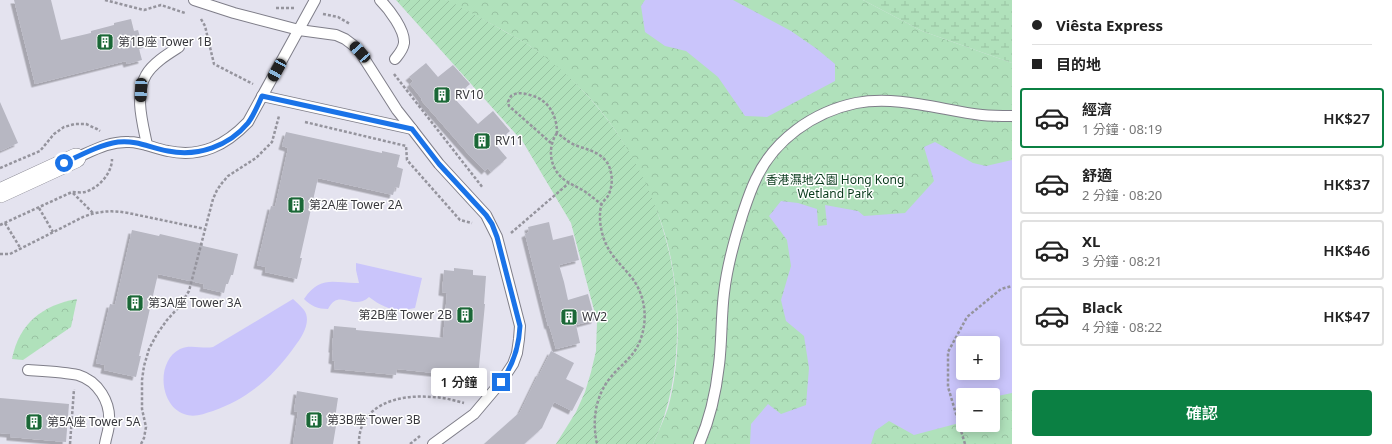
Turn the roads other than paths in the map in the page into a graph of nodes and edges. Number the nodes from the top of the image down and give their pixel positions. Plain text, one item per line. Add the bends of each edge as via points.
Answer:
1 (194, 0) edge
2 (315, 0) edge
3 (380, 0) edge
4 (299, 30) junction
5 (179, 46) dead end
6 (392, 64) road end
7 (262, 96) junction
8 (1012, 116) edge
9 (412, 129) junction
10 (147, 145) junction
11 (76, 158) joint
12 (0, 193) edge
13 (28, 370) dead end
14 (105, 444) edge
15 (433, 444) edge
16 (699, 444) edge

1 - 4 lane
2 - 4 lane
3 - 6 lane via 403,33 404,43 401,52
4 - 7 lane
4 - 9 lane via 336,35 353,45
5 - 10 lane via 146,74 140,101
7 - 9 lane
7 - 10 lane via 248,122 238,133 212,148 182,153
8 - 16 lane via 983,115 908,103 856,103 825,113 787,138 770,157 756,179 737,232 724,292 716,388
9 - 15 lane via 492,224 520,326 517,353 501,382 474,414
10 - 11 lane via 130,142 109,144
11 - 12 street
13 - 14 lane via 77,375 92,381 105,400 108,411

